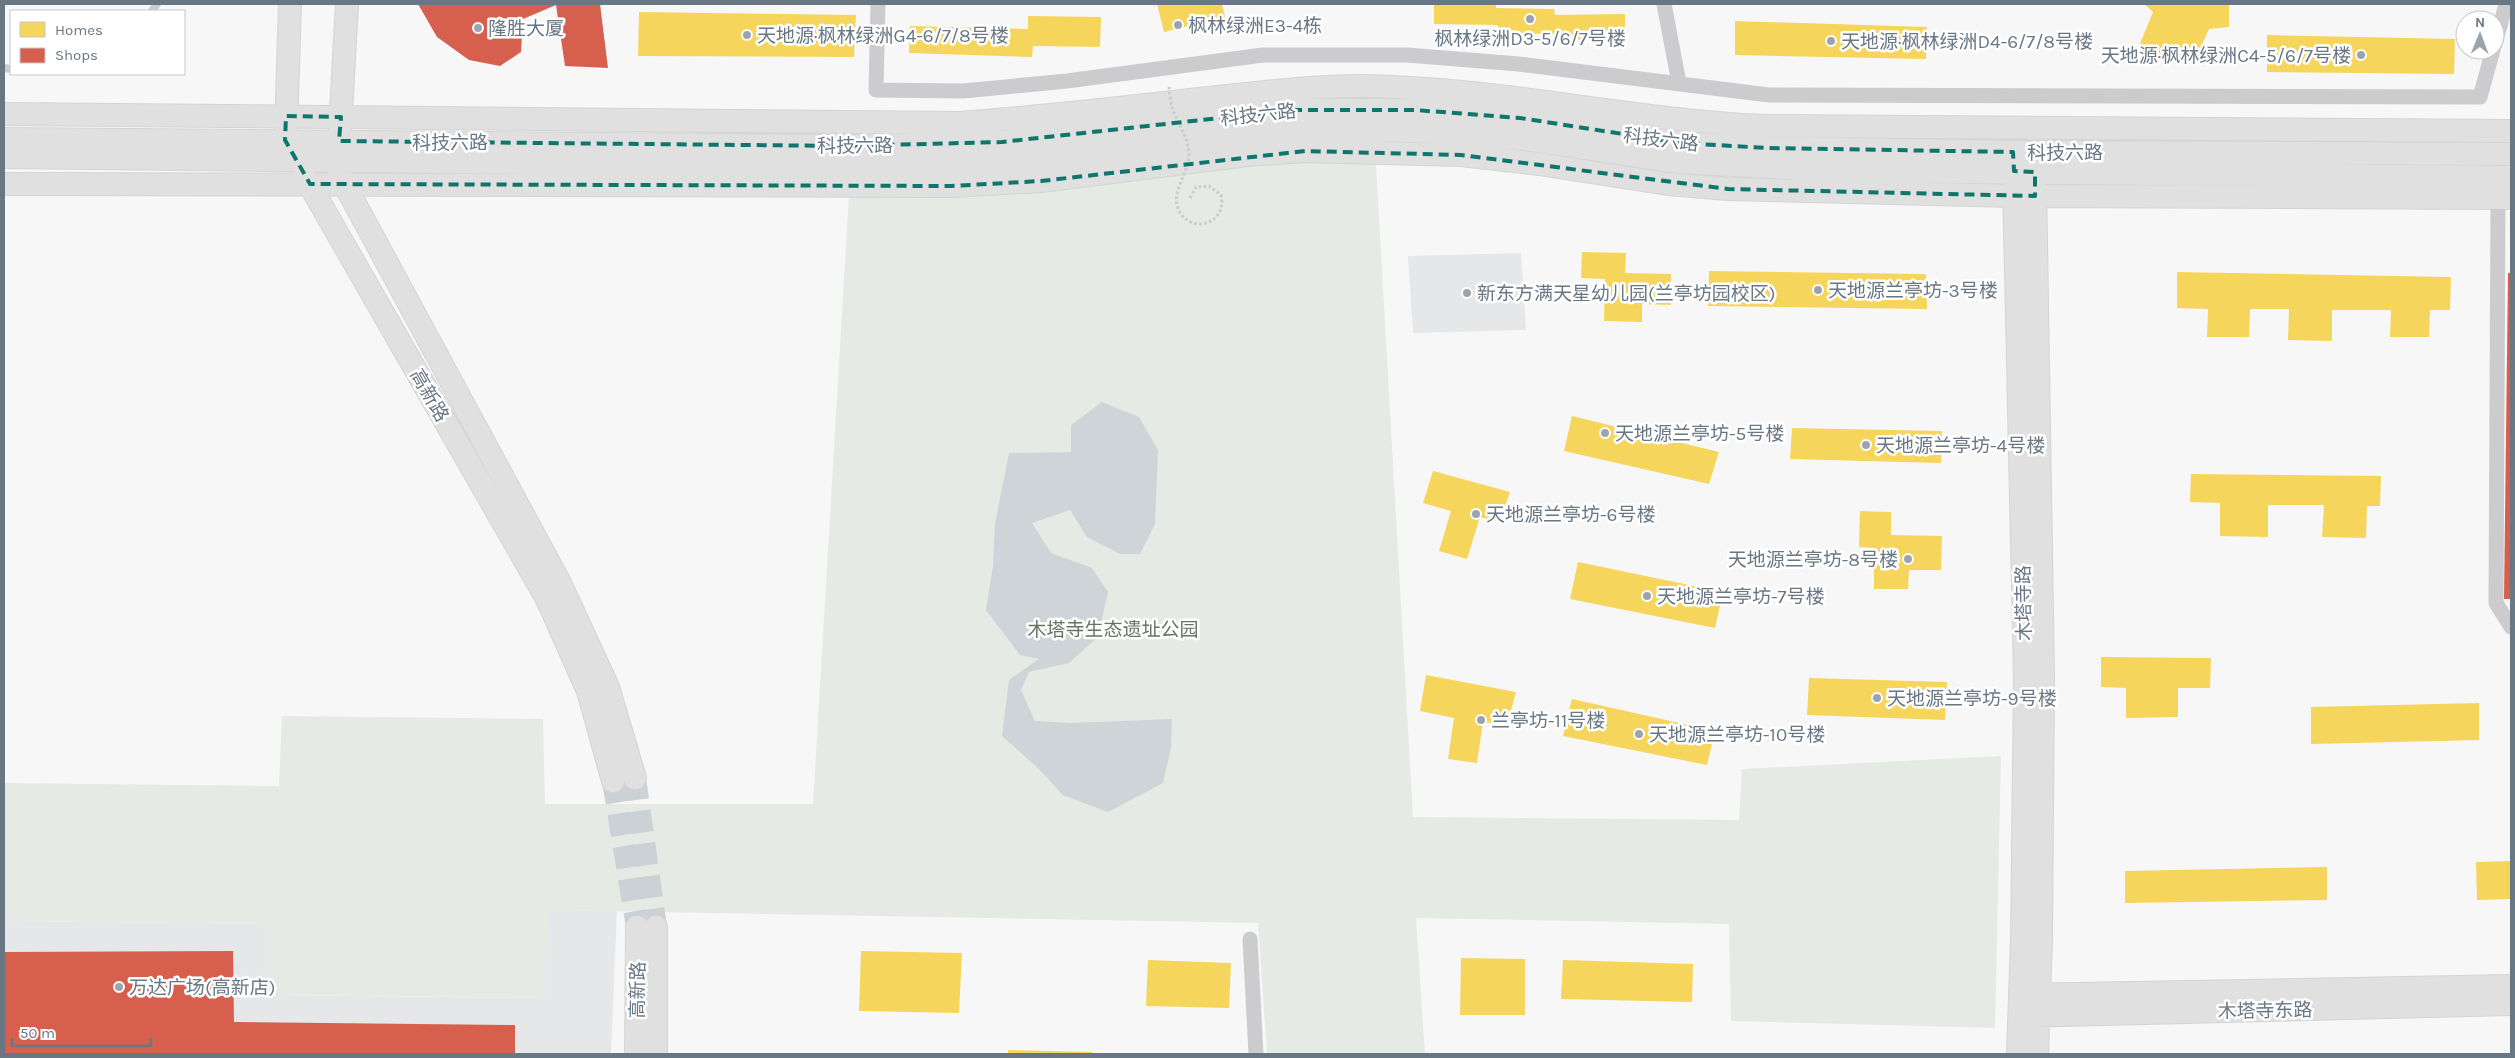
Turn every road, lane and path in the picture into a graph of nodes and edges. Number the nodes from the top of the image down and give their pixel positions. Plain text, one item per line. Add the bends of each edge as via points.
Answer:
1 (290, 4) edge
2 (347, 4) edge
3 (878, 4) edge
4 (1664, 4) edge
5 (2490, 60) edge
6 (1679, 83) junction
7 (1169, 87) dead end
8 (4, 114) edge
9 (286, 116) junction
10 (341, 117) junction
11 (2511, 131) edge
12 (4, 139) edge
13 (285, 140) junction
14 (335, 151) junction
15 (2511, 154) edge
16 (4, 157) edge
17 (296, 160) junction
18 (2024, 162) junction
19 (2511, 177) edge
20 (4, 184) edge
21 (310, 184) junction
22 (345, 185) junction
23 (2024, 196) junction
24 (2504, 198) edge
25 (1189, 200) dead end
26 (2511, 627) edge
27 (635, 778) tunnel mouth
28 (613, 781) tunnel mouth
29 (1250, 939) dead end
30 (2511, 986) edge
31 (2511, 1004) edge
32 (2028, 1005) junction
33 (636, 1054) edge
34 (656, 1054) edge
35 (1256, 1054) edge
36 (2018, 1054) edge
37 (2037, 1054) edge

1 - 9 main road
2 - 10 main road
3 - 6 street via 876,90 963,91 1068,81 1263,55 1416,56 1519,64
4 - 6 street
5 - 6 street via 2480,97 1769,95
7 - 25 path, bridge via 1175,116 1188,143 1187,168 1176,202 1185,219 1194,223 1212,222 1222,209 1221,195 1209,186 1196,187
8 - 9 main road
9 - 10 main road
9 - 13 main road
10 - 11 main road via 960,123 1286,89 1364,86 1449,91 1716,124 1764,126
10 - 14 main road
12 - 13 main road, 科技六路
13 - 14 main road, 科技六路
13 - 17 main road, 高新路
14 - 17 main road, 科技六路
14 - 18 main road, 科技六路 via 898,167 1023,161 1284,130 1360,130 1532,140 1678,162 1740,166 1844,171
14 - 22 main road, 高新路
15 - 18 main road, 科技六路
16 - 17 main road, 科技六路
17 - 21 main road, 高新路
18 - 19 main road, 科技六路
18 - 23 main road, 木塔寺路
20 - 21 main road
21 - 22 main road
21 - 28 main road, 高新路 via 547,599 588,691
22 - 23 main road via 951,186 1041,181 1247,155 1305,151 1461,155 1728,190
22 - 27 main road, 高新路 via 560,583 608,687
23 - 24 main road
23 - 32 main road, 木塔寺路 via 2044,677 2041,939
24 - 26 street via 2496,604
29 - 35 street
30 - 32 main road, 木塔寺东路
31 - 32 main road, 木塔寺东路
32 - 36 main road, 木塔寺路
32 - 37 main road, 木塔寺路
33 - 34 main road, 高新路 via 647,927

